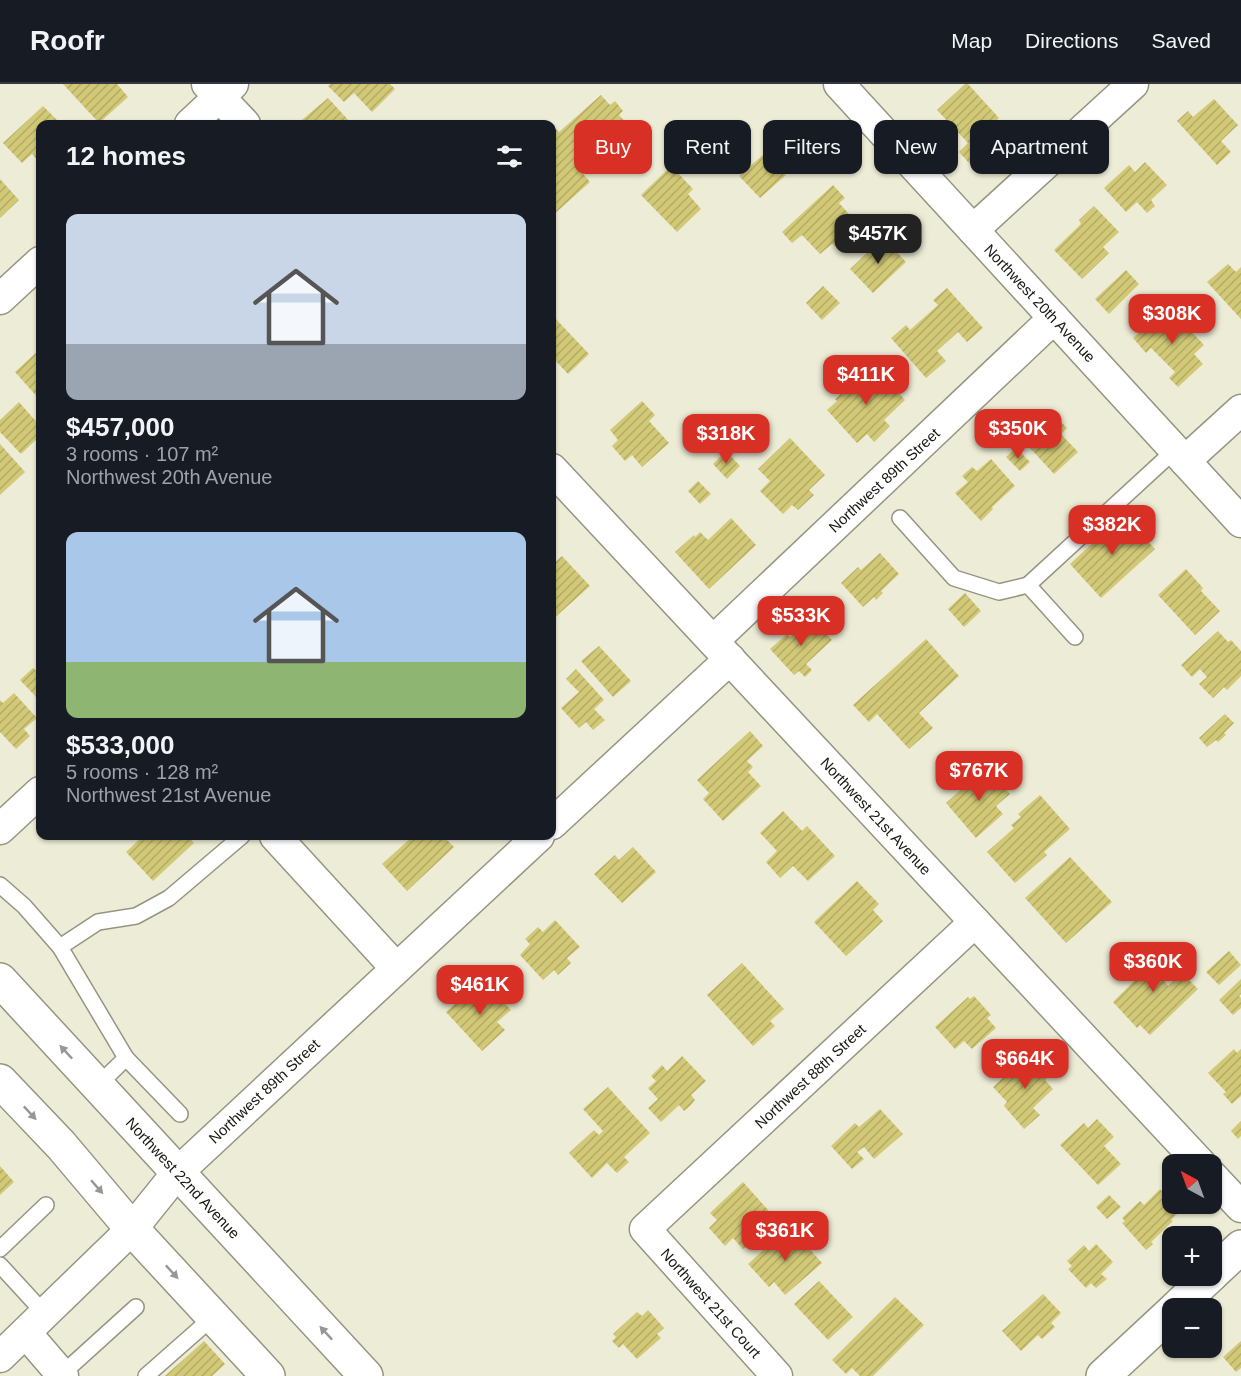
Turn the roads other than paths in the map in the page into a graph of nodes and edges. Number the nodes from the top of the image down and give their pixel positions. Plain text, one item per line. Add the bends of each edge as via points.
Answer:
1 (839, 84) edge
2 (1134, 84) edge
3 (220, 88) edge
4 (193, 120) edge
5 (242, 120) edge
6 (974, 230) junction
7 (36, 266) edge
8 (0, 299) edge
9 (1054, 318) junction
10 (1241, 410) edge
11 (1180, 456) junction
12 (557, 487) edge
13 (900, 518) dead end
14 (1241, 522) edge
15 (1028, 585) junction
16 (1075, 637) dead end
17 (721, 650) junction
18 (36, 796) edge
19 (556, 820) edge
20 (0, 829) edge
21 (237, 840) edge
22 (279, 840) edge
23 (535, 840) edge
24 (0, 885) edge
25 (975, 922) junction
26 (60, 946) junction
27 (396, 968) junction
28 (0, 980) edge
29 (126, 1058) junction
30 (0, 1081) edge
31 (97, 1086) junction
32 (180, 1114) dead end
33 (1192, 1154) edge
34 (177, 1173) junction
35 (1222, 1187) edge
36 (46, 1205) dead end
37 (1241, 1207) edge
38 (132, 1229) junction
39 (645, 1229) joint
40 (1241, 1247) edge
41 (0, 1249) edge
42 (0, 1265) edge
43 (1222, 1265) edge
44 (1200, 1286) edge
45 (1186, 1298) edge
46 (136, 1307) dead end
47 (213, 1317) junction
48 (1162, 1320) edge
49 (36, 1324) junction
50 (0, 1357) edge
51 (63, 1375) edge
52 (146, 1376) edge
53 (268, 1376) edge
54 (366, 1376) edge
55 (777, 1376) edge
56 (1103, 1376) edge

1 - 6 street, Northwest 20th Avenue
2 - 6 street
3 - 4 street
3 - 5 street
6 - 9 street, Northwest 20th Avenue
7 - 8 street
9 - 11 street, Northwest 20th Avenue
9 - 17 street, Northwest 89th Street
10 - 11 street
11 - 14 street, Northwest 20th Avenue
11 - 15 lane
12 - 17 street, Northwest 21st Avenue
13 - 15 lane via 954,578 999,592
15 - 16 lane
17 - 19 street, Northwest 89th Street
17 - 25 street, Northwest 21st Avenue
18 - 20 street
21 - 26 lane via 169,898 136,916 98,922
22 - 27 street
23 - 27 street, Northwest 89th Street
24 - 26 lane
25 - 33 street, Northwest 21st Avenue
25 - 39 street, Northwest 88th Street
26 - 29 lane
27 - 34 street, Northwest 89th Street
31 -> 28 main road, Northwest 22nd Avenue
29 - 31 lane
29 - 32 lane
30 -> 38 main road
31 - 34 main road, Northwest 22nd Avenue
34 - 38 street, Northwest 89th Street
54 -> 34 main road, Northwest 22nd Avenue
35 - 37 street
36 - 41 lane
38 -> 47 main road
38 - 49 street, Northwest 89th Street
39 - 55 street, Northwest 21st Court
40 - 43 main road
42 - 49 lane
44 - 45 main road
46 - 51 lane
47 - 52 lane
47 - 53 main road
48 - 56 main road
49 - 50 street, Northwest 89th Street
49 - 51 street

